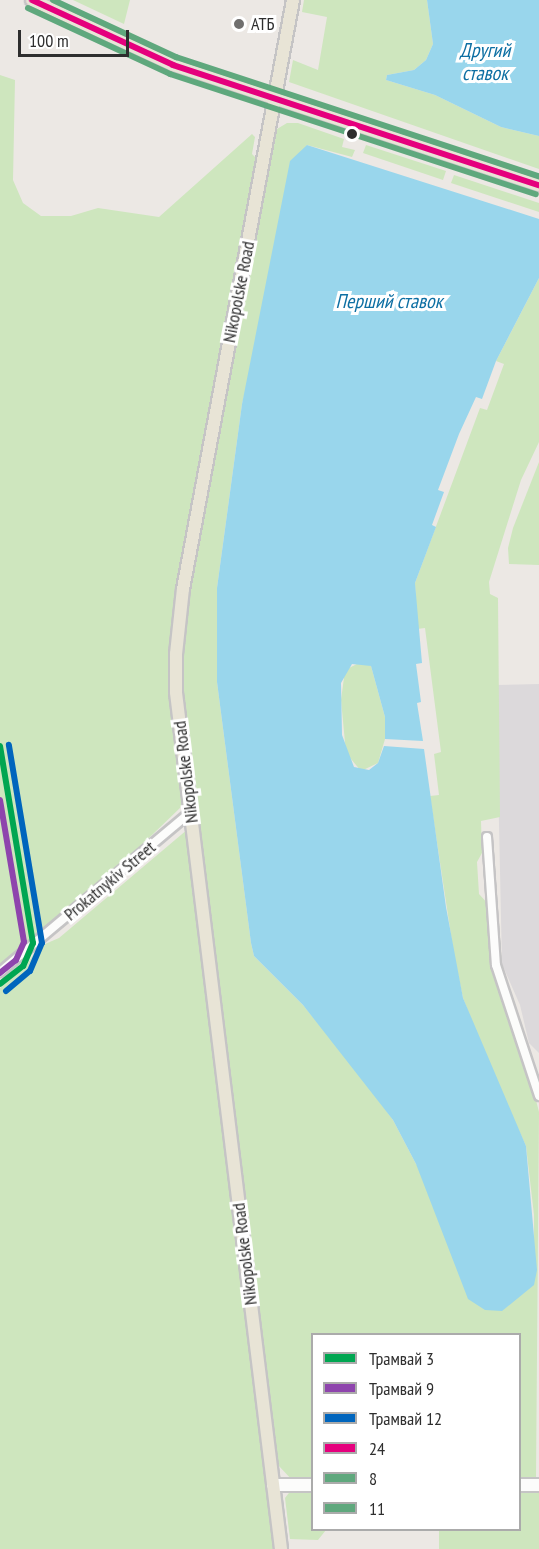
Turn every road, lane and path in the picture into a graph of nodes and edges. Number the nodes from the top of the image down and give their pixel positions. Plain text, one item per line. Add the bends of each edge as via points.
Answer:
1 (32, 0) edge
2 (293, 0) edge
3 (275, 99) junction
4 (539, 185) edge
5 (191, 812) junction
6 (487, 837) dead end
7 (0, 972) edge
8 (539, 1096) edge
9 (273, 1485) junction
10 (311, 1485) edge
11 (521, 1485) edge
12 (539, 1485) edge
13 (281, 1549) edge

1 - 3 main road via 138,51
2 - 3 main road, Nikopolske Road
3 - 4 main road
3 - 5 main road, Nikopolske Road via 182,600 176,692
5 - 7 street, Prokatnykiv Street
5 - 9 main road, Nikopolske Road
6 - 8 street via 496,964
9 - 10 street
9 - 13 main road, Nikopolske Road
11 - 12 street

